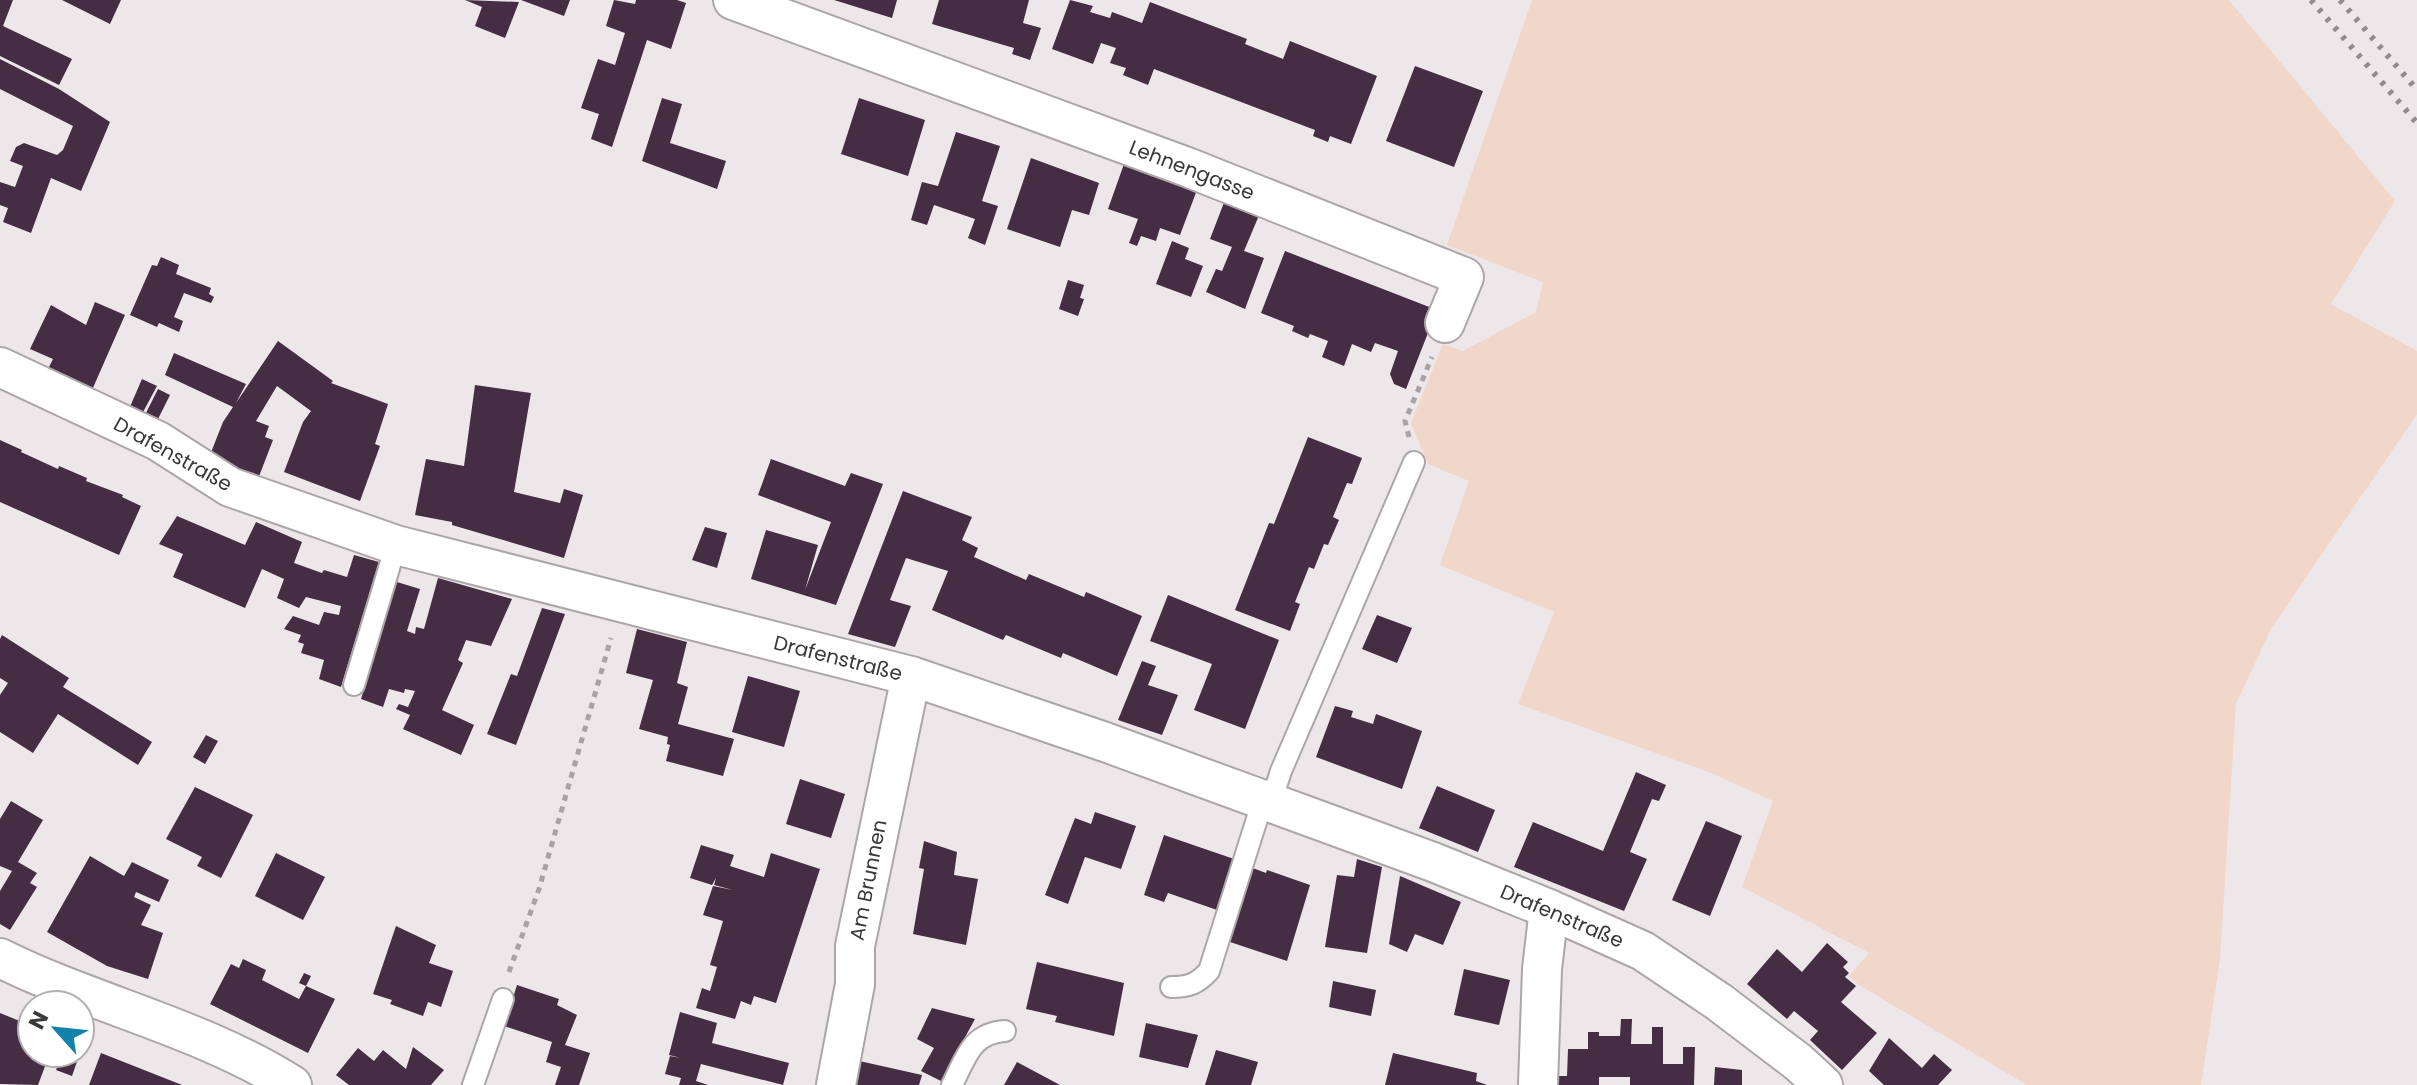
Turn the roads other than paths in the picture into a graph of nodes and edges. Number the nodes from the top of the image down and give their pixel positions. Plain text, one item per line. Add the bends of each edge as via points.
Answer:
1 (733, 0) edge
2 (1445, 323) road end
3 (0, 367) edge
4 (1414, 462) road end
5 (396, 545) junction
6 (911, 676) junction
7 (354, 685) dead end
8 (1267, 801) junction
9 (1549, 909) junction
10 (0, 958) edge
11 (1171, 987) dead end
12 (503, 999) road end
13 (1005, 1031) dead end
14 (292, 1085) edge
15 (473, 1085) edge
16 (836, 1085) edge
17 (952, 1085) edge
18 (1538, 1085) edge
19 (1823, 1085) edge

1 - 2 street, Lehnengasse via 1187,167 1464,277
3 - 5 street, Drafenstraße via 158,441 230,487
4 - 8 lane
5 - 6 street, Drafenstraße
5 - 7 lane
6 - 8 street, Drafenstraße
6 - 16 street, Am Brunnen via 855,946 855,984
8 - 9 street, Drafenstraße
8 - 11 lane via 1209,971 1198,983
9 - 18 street
9 - 19 street, Drafenstraße via 1643,951 1719,1002
10 - 14 street via 211,1043
12 - 15 lane
13 - 17 lane via 989,1032 976,1041

